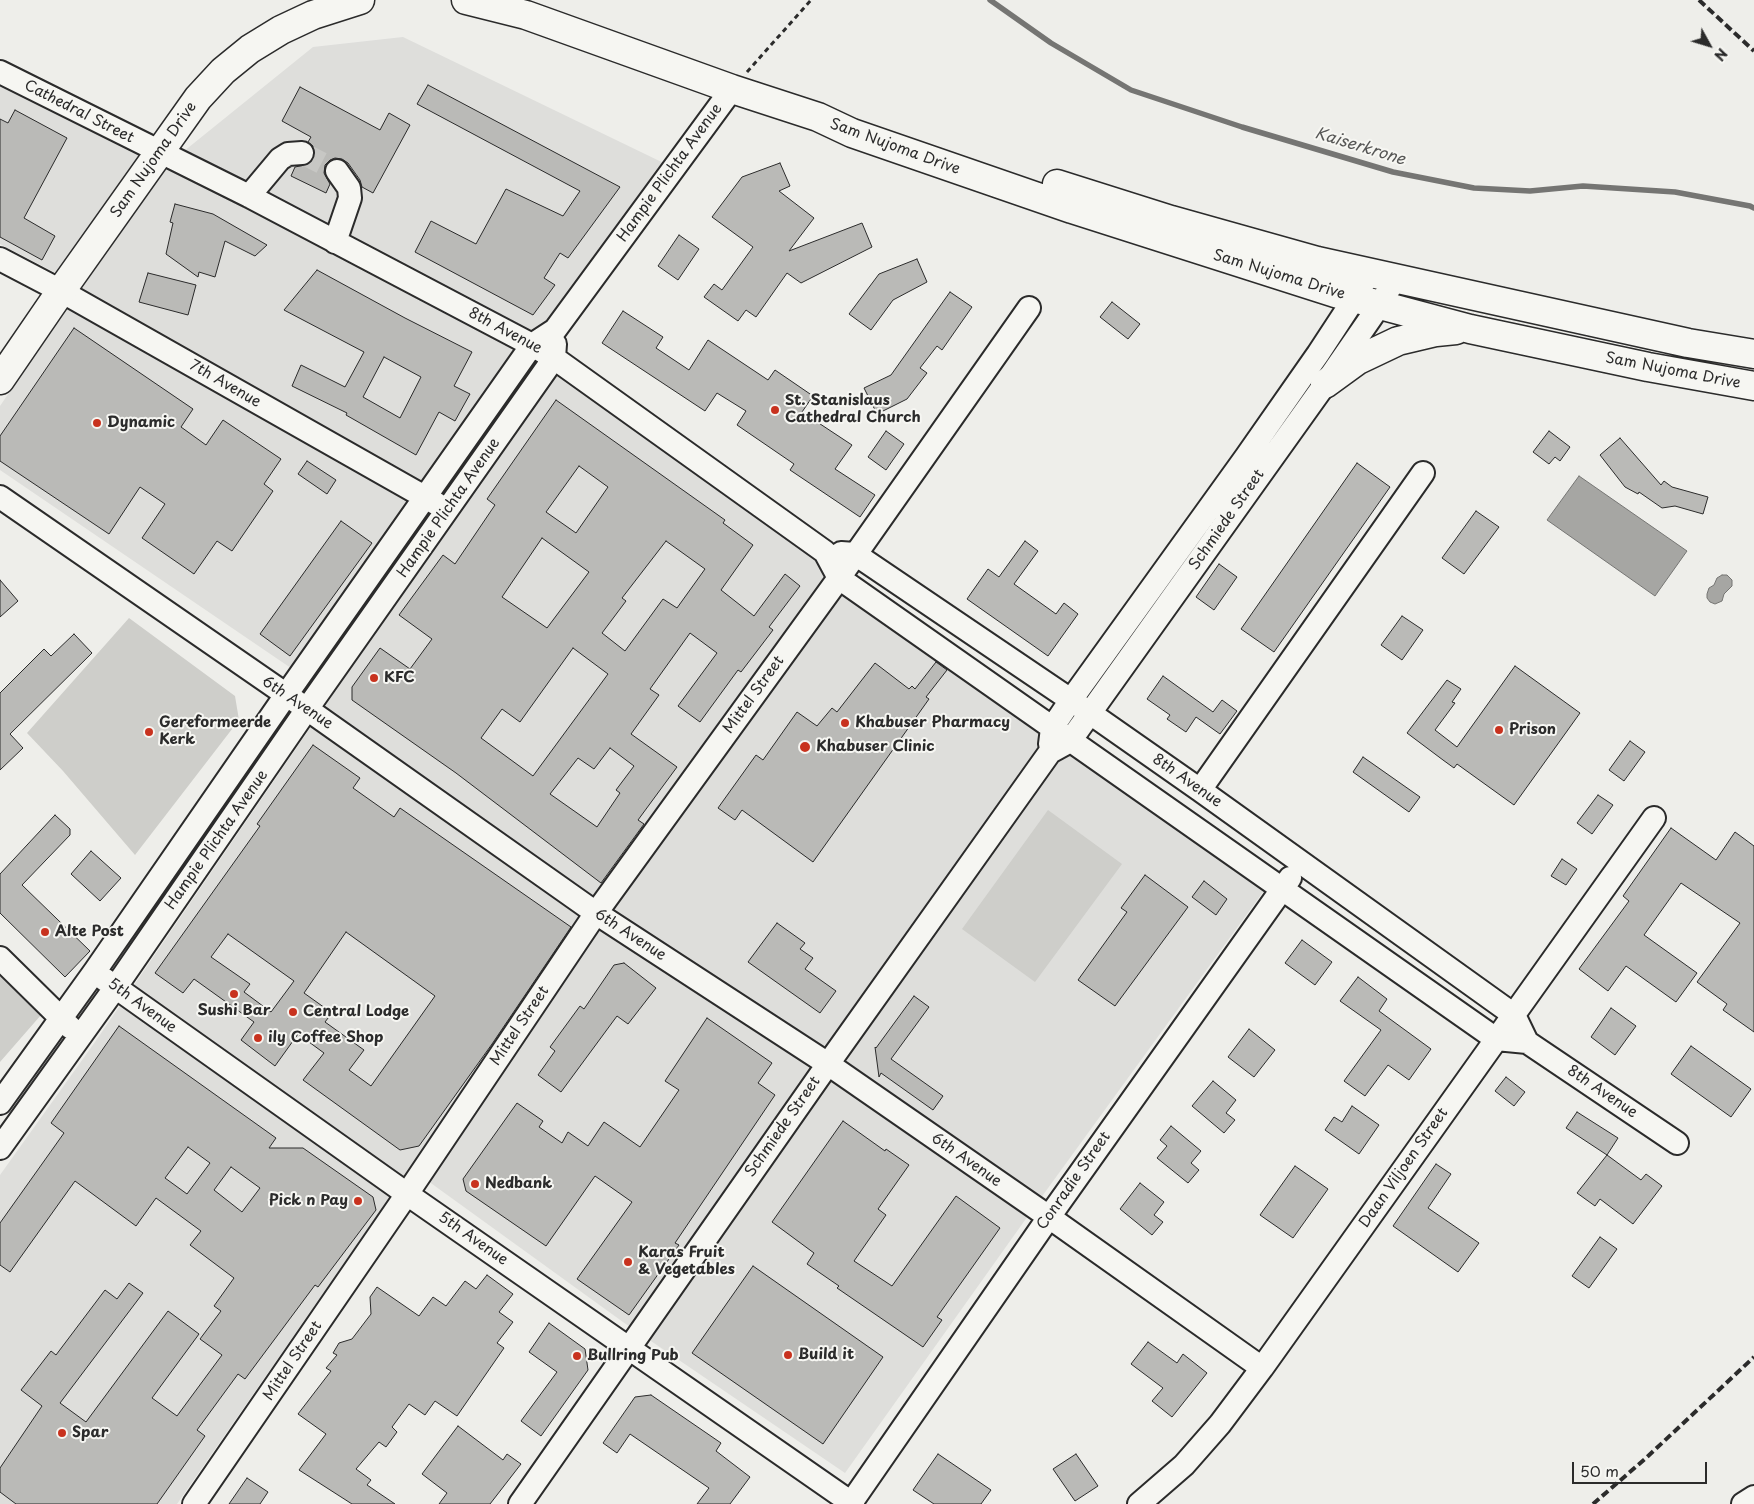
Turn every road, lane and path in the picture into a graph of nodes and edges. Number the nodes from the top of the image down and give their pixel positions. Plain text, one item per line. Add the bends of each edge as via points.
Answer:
1 (360, 0) edge
2 (466, 0) edge
3 (811, 0) edge
4 (0, 72) edge
5 (732, 89) junction
6 (818, 117) junction
7 (159, 152) junction
8 (302, 153) tunnel mouth
9 (337, 172) tunnel mouth
10 (249, 196) junction
11 (335, 242) junction
12 (0, 259) edge
13 (1369, 273) junction
14 (1395, 279) junction
15 (61, 291) junction
16 (1366, 302) junction
17 (1029, 308) dead end
18 (1470, 329) junction
19 (555, 330) junction
20 (532, 345) junction
21 (1754, 354) edge
22 (554, 358) junction
23 (0, 380) edge
24 (1325, 384) junction
25 (1754, 386) edge
26 (1423, 473) dead end
27 (0, 497) edge
28 (426, 498) junction
29 (448, 510) junction
30 (825, 552) junction
31 (855, 554) junction
32 (839, 578) junction
33 (286, 695) junction
34 (1071, 700) junction
35 (307, 709) junction
36 (1090, 713) junction
37 (1052, 728) junction
38 (1070, 741) junction
39 (1050, 752) junction
40 (1200, 790) junction
41 (1654, 818) dead end
42 (1301, 862) junction
43 (1282, 889) junction
44 (596, 913) junction
45 (0, 958) edge
46 (95, 971) junction
47 (115, 988) junction
48 (1514, 1015) junction
49 (60, 1018) junction
50 (80, 1036) junction
51 (1496, 1039) junction
52 (1527, 1042) junction
53 (828, 1064) junction
54 (3, 1094) edge
55 (29, 1107) junction
56 (1676, 1143) dead end
57 (0, 1148) edge
58 (407, 1194) junction
59 (1049, 1217) junction
60 (628, 1347) junction
61 (1262, 1368) junction
62 (1754, 1497) edge
63 (852, 1503) edge
64 (194, 1504) edge
65 (520, 1504) edge
66 (1139, 1504) edge
67 (1743, 1504) edge

1 - 7 main road, Sam Nujoma Drive via 313,15 250,49 223,71 198,98
2 - 5 main road, Sam Nujoma Drive via 526,15
3 - 5 path
4 - 7 street, Cathedral Street
5 - 6 main road, Sam Nujoma Drive
5 - 19 street, Hampie Plichta Avenue
6 - 13 main road, Sam Nujoma Drive via 855,123 1171,220
6 - 16 main road, Sam Nujoma Drive via 852,134 1062,206
7 - 10 street, 8th Avenue
7 - 15 main road, Sam Nujoma Drive
8 - 10 street via 288,154 280,159
9 - 11 street via 349,188 350,198
10 - 11 street, 8th Avenue
11 - 20 street, 8th Avenue
12 - 15 street, 7th Avenue
13 - 14 main road, Sam Nujoma Drive
13 - 16 street, Schmiede Street
14 - 16 street, Schmiede Street
14 - 21 main road, Sam Nujoma Drive via 1688,343
15 - 23 main road, Sam Nujoma Drive
15 - 28 street, 7th Avenue
16 - 18 main road, Sam Nujoma Drive
16 - 24 street, Schmiede Street
16 - 34 street, Schmiede Street via 1318,354
17 - 31 street, Mittel Street
18 - 24 main road via 1436,332 1398,341 1358,360
18 - 25 main road, Sam Nujoma Drive
19 - 20 street, Hampie Plichta Avenue
19 - 22 street
20 - 22 street, 8th Avenue
20 - 28 street, Hampie Plichta Avenue
22 - 29 street, Hampie Plichta Avenue
22 - 30 street, 8th Avenue
24 - 36 street, Schmiede Street
26 - 40 street
27 - 33 street, 6th Avenue
28 - 29 street, 7th Avenue
28 - 33 street, Hampie Plichta Avenue
29 - 35 street, Hampie Plichta Avenue
30 - 31 street
30 - 32 street, 8th Avenue
31 - 32 street, Mittel Street
31 - 34 street, 8th Avenue
32 - 37 street, 8th Avenue
32 - 44 street, Mittel Street
33 - 35 street, 6th Avenue
33 - 46 street, Hampie Plichta Avenue
34 - 36 street, 8th Avenue
34 - 37 street, Schmiede Street
35 - 44 street, 6th Avenue
35 - 47 street, Hampie Plichta Avenue
36 - 38 street, Schmiede Street
36 - 40 street, 8th Avenue
37 - 38 street, 8th Avenue
37 - 39 street, Schmiede Street
38 - 39 street, Schmiede Street
38 - 43 street, 8th Avenue
39 - 53 street, Schmiede Street
40 - 42 street, 8th Avenue
41 - 48 street, Daan Viljoen Street
42 - 43 street, Conradie Street
42 - 48 street, 8th Avenue
43 - 51 street, 8th Avenue
43 - 59 street, Conradie Street
44 - 53 street, 6th Avenue
44 - 58 street, Mittel Street
45 - 49 street
46 - 47 street, 5th Avenue
46 - 49 street, Hampie Plichta Avenue
47 - 50 street, Hampie Plichta Avenue
47 - 58 street, 5th Avenue
48 - 51 street, Daan Viljoen Street
48 - 52 street, 8th Avenue
49 - 50 street
49 - 54 street, Hampie Plichta Avenue
50 - 55 street, Hampie Plichta Avenue
51 - 52 street, 8th Avenue
51 - 61 street, Daan Viljoen Street
52 - 56 street, 8th Avenue
53 - 59 street, 6th Avenue
53 - 60 street, Schmiede Street
54 - 55 street
55 - 57 street, Hampie Plichta Avenue
58 - 60 street, 5th Avenue
58 - 64 street, Mittel Street
59 - 61 street, 6th Avenue
59 - 63 street, Conradie Street
60 - 63 street, 5th Avenue
60 - 65 street, Schmiede Street
61 - 66 street, Daan Viljoen Street via 1184,1466
62 - 67 street

